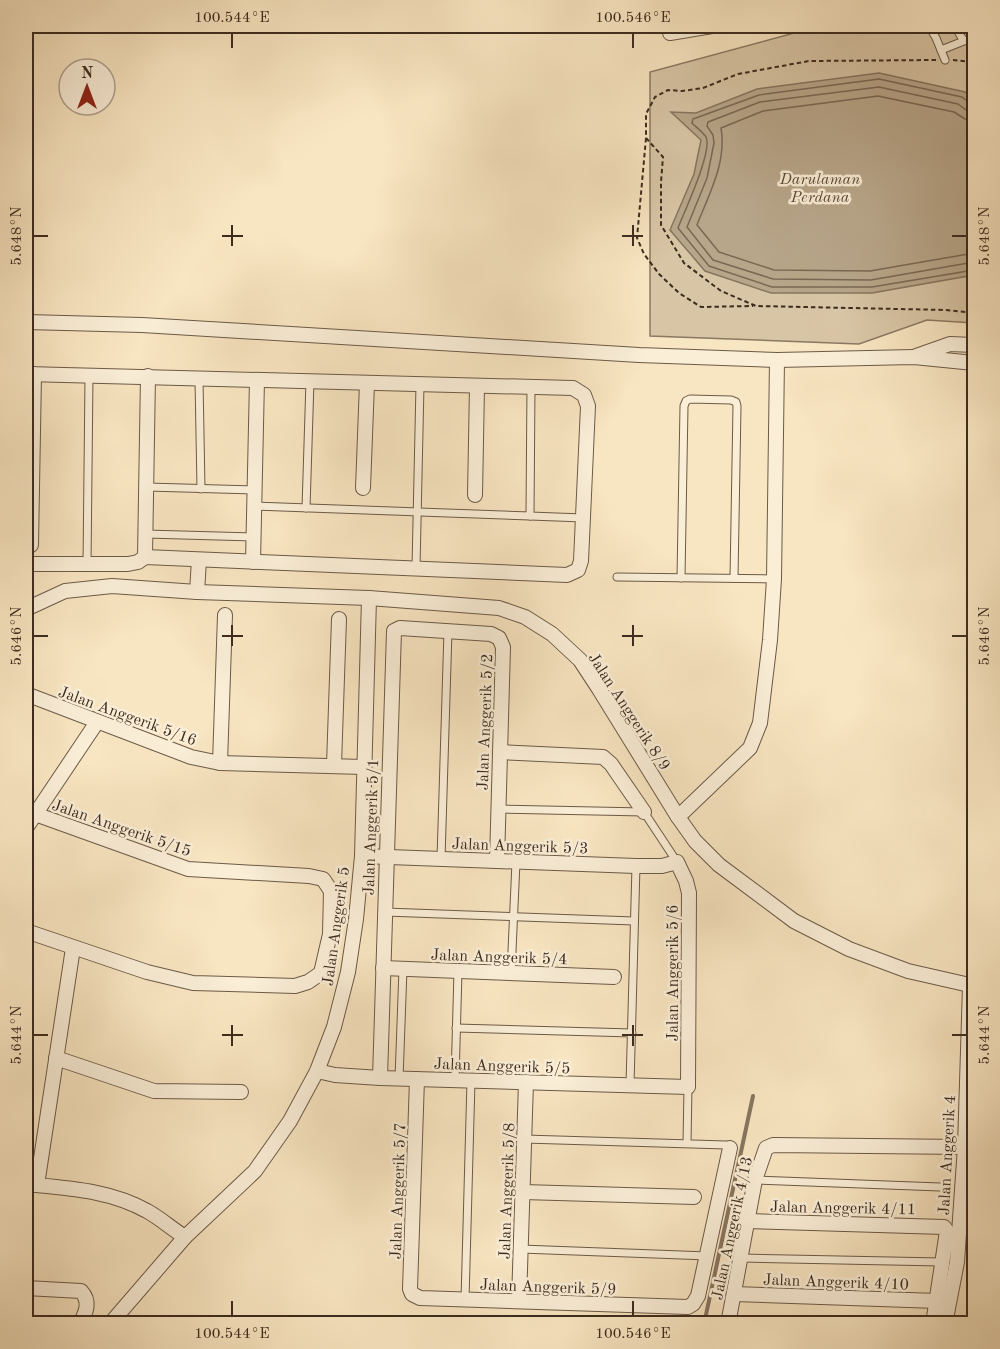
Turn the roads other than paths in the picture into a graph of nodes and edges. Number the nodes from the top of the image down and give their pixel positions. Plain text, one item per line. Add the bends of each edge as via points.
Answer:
1 (712, 26) edge
2 (929, 26) edge
3 (955, 26) edge
4 (670, 33) dead end
5 (975, 37) edge
6 (963, 40) junction
7 (941, 50) junction
8 (945, 60) road end
9 (26, 322) edge
10 (975, 345) edge
11 (914, 357) junction
12 (777, 360) junction
13 (975, 363) edge
14 (30, 374) edge
15 (89, 376) junction
16 (148, 376) junction
17 (199, 379) junction
18 (257, 380) junction
19 (310, 381) junction
20 (367, 383) junction
21 (420, 385) junction
22 (477, 386) junction
23 (531, 386) junction
24 (147, 487) junction
25 (363, 488) dead end
26 (201, 489) junction
27 (255, 490) junction
28 (475, 495) dead end
29 (254, 506) junction
30 (306, 508) junction
31 (417, 512) junction
32 (530, 516) junction
33 (583, 519) junction
34 (146, 534) junction
35 (254, 537) junction
36 (31, 545) dead end
37 (145, 557) junction
38 (199, 560) junction
39 (253, 562) junction
40 (26, 564) edge
41 (87, 566) junction
42 (416, 567) junction
43 (617, 578) dead end
44 (681, 578) junction
45 (734, 578) junction
46 (774, 579) junction
47 (197, 592) junction
48 (369, 598) junction
49 (26, 609) edge
50 (225, 615) dead end
51 (339, 619) dead end
52 (448, 631) junction
53 (26, 694) edge
54 (97, 722) junction
55 (500, 752) junction
56 (220, 762) junction
57 (334, 765) junction
58 (364, 766) junction
59 (498, 809) junction
60 (644, 812) junction
61 (35, 814) junction
62 (678, 817) junction
63 (26, 828) edge
64 (362, 856) junction
65 (386, 857) junction
66 (441, 859) junction
67 (497, 861) junction
68 (516, 862) junction
69 (677, 862) junction
70 (636, 866) junction
71 (385, 912) junction
72 (513, 916) junction
73 (634, 921) junction
74 (26, 931) edge
75 (73, 948) junction
76 (383, 968) junction
77 (403, 969) junction
78 (458, 971) junction
79 (510, 973) junction
80 (614, 977) dead end
81 (972, 986) edge
82 (456, 1028) junction
83 (632, 1033) junction
84 (56, 1058) junction
85 (317, 1071) junction
86 (380, 1078) junction
87 (399, 1079) junction
88 (417, 1079) junction
89 (455, 1080) junction
90 (471, 1081) junction
91 (526, 1082) junction
92 (630, 1085) junction
93 (688, 1087) junction
94 (241, 1092) dead end
95 (524, 1139) junction
96 (687, 1143) junction
97 (965, 1147) junction
98 (730, 1148) joint
99 (755, 1180) junction
100 (31, 1185) edge
101 (940, 1187) dead end
102 (522, 1192) junction
103 (694, 1197) dead end
104 (748, 1221) junction
105 (184, 1237) junction
106 (520, 1249) junction
107 (708, 1256) junction
108 (741, 1258) junction
109 (944, 1262) junction
110 (26, 1288) edge
111 (734, 1293) junction
112 (420, 1298) joint
113 (465, 1299) junction
114 (938, 1300) junction
115 (519, 1301) junction
116 (82, 1320) edge
117 (975, 1320) edge
118 (110, 1323) edge
119 (728, 1323) edge
120 (941, 1323) edge

1 - 4 street
2 - 7 lane
3 - 6 lane
5 - 6 lane
6 - 7 lane
7 - 8 lane
9 - 12 street
10 - 11 street via 950,344
11 - 12 street
11 - 13 street
12 - 46 street
14 - 15 street
14 - 36 street
15 - 16 street
15 - 41 lane
16 - 17 street
16 - 24 street
17 - 18 street
17 - 26 lane
18 - 19 street
18 - 27 street
19 - 20 street
19 - 30 lane
20 - 21 street
20 - 25 street
21 - 22 street
21 - 31 lane
22 - 23 street
22 - 28 street
23 - 32 lane
23 - 33 street via 573,388 584,395 588,406
24 - 26 lane
24 - 34 street
26 - 27 lane
27 - 29 street
29 - 30 lane
29 - 35 street
30 - 31 lane
31 - 32 lane
31 - 42 lane
32 - 33 lane
33 - 42 street via 581,561 578,570 567,575
34 - 35 lane
34 - 37 street
35 - 39 street
37 - 38 street
37 - 41 street via 128,564
38 - 39 street
38 - 47 street
39 - 42 street
40 - 41 street
43 - 44 lane
44 - 45 lane
44 - 45 lane via 684,406 690,399 731,400 737,406
45 - 46 lane
46 - 62 street via 763,703 756,736 734,765
47 - 48 street, Jalan Anggerik 8/9
47 - 49 street, Jalan Anggerik 8/9 via 112,586 65,591
48 - 58 street, Jalan Anggerik 5
48 - 62 street, Jalan Anggerik 8/9 via 499,608 525,617 552,634 580,660
50 - 56 street
51 - 57 street
52 - 55 street, Jalan Anggerik 5/2 via 492,634 503,647
52 - 65 street, Jalan Anggerik 5/1 via 400,628 392,635
52 - 66 lane
53 - 54 street, Jalan Anggerik 5/16
54 - 56 street, Jalan Anggerik 5/16 via 191,757
54 - 61 street
55 - 59 street, Jalan Anggerik 5/2
55 - 60 street via 603,757
56 - 57 street, Jalan Anggerik 5/16
57 - 58 street, Jalan Anggerik 5/16
58 - 64 street, Jalan Anggerik 5
59 - 60 lane
59 - 67 street, Jalan Anggerik 5/2
60 - 69 lane
61 - 63 street
61 - 75 street, Jalan Anggerik 5/15 via 188,869 309,876 323,879 331,891 330,934 321,973 295,986 193,983
62 - 81 street, Jalan Anggerik 8/9 via 719,866 794,921 849,949 908,971
64 - 65 street, Jalan Anggerik 5/3
64 - 85 street, Jalan Anggerik 5 via 348,972 334,1027
65 - 66 street, Jalan Anggerik 5/3
65 - 71 street, Jalan Anggerik 5/1
66 - 67 street, Jalan Anggerik 5/3
67 - 68 street, Jalan Anggerik 5/3
68 - 70 street, Jalan Anggerik 5/3
68 - 72 lane
69 - 70 street, Jalan Anggerik 5/3
69 - 93 street, Jalan Anggerik 5/6 via 689,893
70 - 73 lane
71 - 72 lane
71 - 76 street, Jalan Anggerik 5/1
72 - 73 lane
72 - 79 lane
73 - 83 lane
74 - 75 street
75 - 84 street
76 - 77 street, Jalan Anggerik 5/4
76 - 86 street, Jalan Anggerik 5/1
77 - 78 street, Jalan Anggerik 5/4
77 - 87 lane
78 - 79 street, Jalan Anggerik 5/4
78 - 82 lane
79 - 80 street, Jalan Anggerik 5/4
81 - 97 street, Jalan Anggerik 4
82 - 83 lane
82 - 89 lane
83 - 92 lane
84 - 94 street via 154,1091
84 - 100 street
85 - 86 street, Jalan Anggerik 5/5
85 - 105 street, Jalan Anggerik 5 via 290,1121 255,1171
86 - 87 street, Jalan Anggerik 5/5
87 - 88 street, Jalan Anggerik 5/5
88 - 89 street, Jalan Anggerik 5/5
88 - 112 street, Jalan Anggerik 5/7 via 410,1289
89 - 90 street, Jalan Anggerik 5/5
90 - 91 street, Jalan Anggerik 5/5
90 - 113 lane
91 - 92 street, Jalan Anggerik 5/5
91 - 95 street, Jalan Anggerik 5/8
92 - 93 street, Jalan Anggerik 5/5
93 - 96 lane
95 - 96 lane
95 - 102 street, Jalan Anggerik 5/8
96 - 98 lane
97 - 99 street, Jalan Anggerik 4/13 via 773,1145 762,1155
97 - 120 street, Jalan Anggerik 4 via 957,1262
98 - 107 street, Jalan Anggerik 5/9
99 - 101 lane
99 - 104 street, Jalan Anggerik 4/13
100 - 105 street via 79,1189 116,1198 146,1210
102 - 103 street
102 - 106 street, Jalan Anggerik 5/8
104 - 108 street, Jalan Anggerik 4/13
104 - 109 street, Jalan Anggerik 4/11 via 944,1227
105 - 118 street, Jalan Anggerik 5
106 - 107 lane
106 - 115 street, Jalan Anggerik 5/8
107 - 115 street, Jalan Anggerik 5/9 via 698,1296 688,1307
108 - 109 lane
108 - 111 street, Jalan Anggerik 4/13
109 - 114 street
110 - 116 street via 81,1291 87,1303
111 - 114 street, Jalan Anggerik 4/10
111 - 119 street, Jalan Anggerik 4/13
112 - 113 street, Jalan Anggerik 5/9
113 - 115 street, Jalan Anggerik 5/9
114 - 120 street
117 - 120 lane

